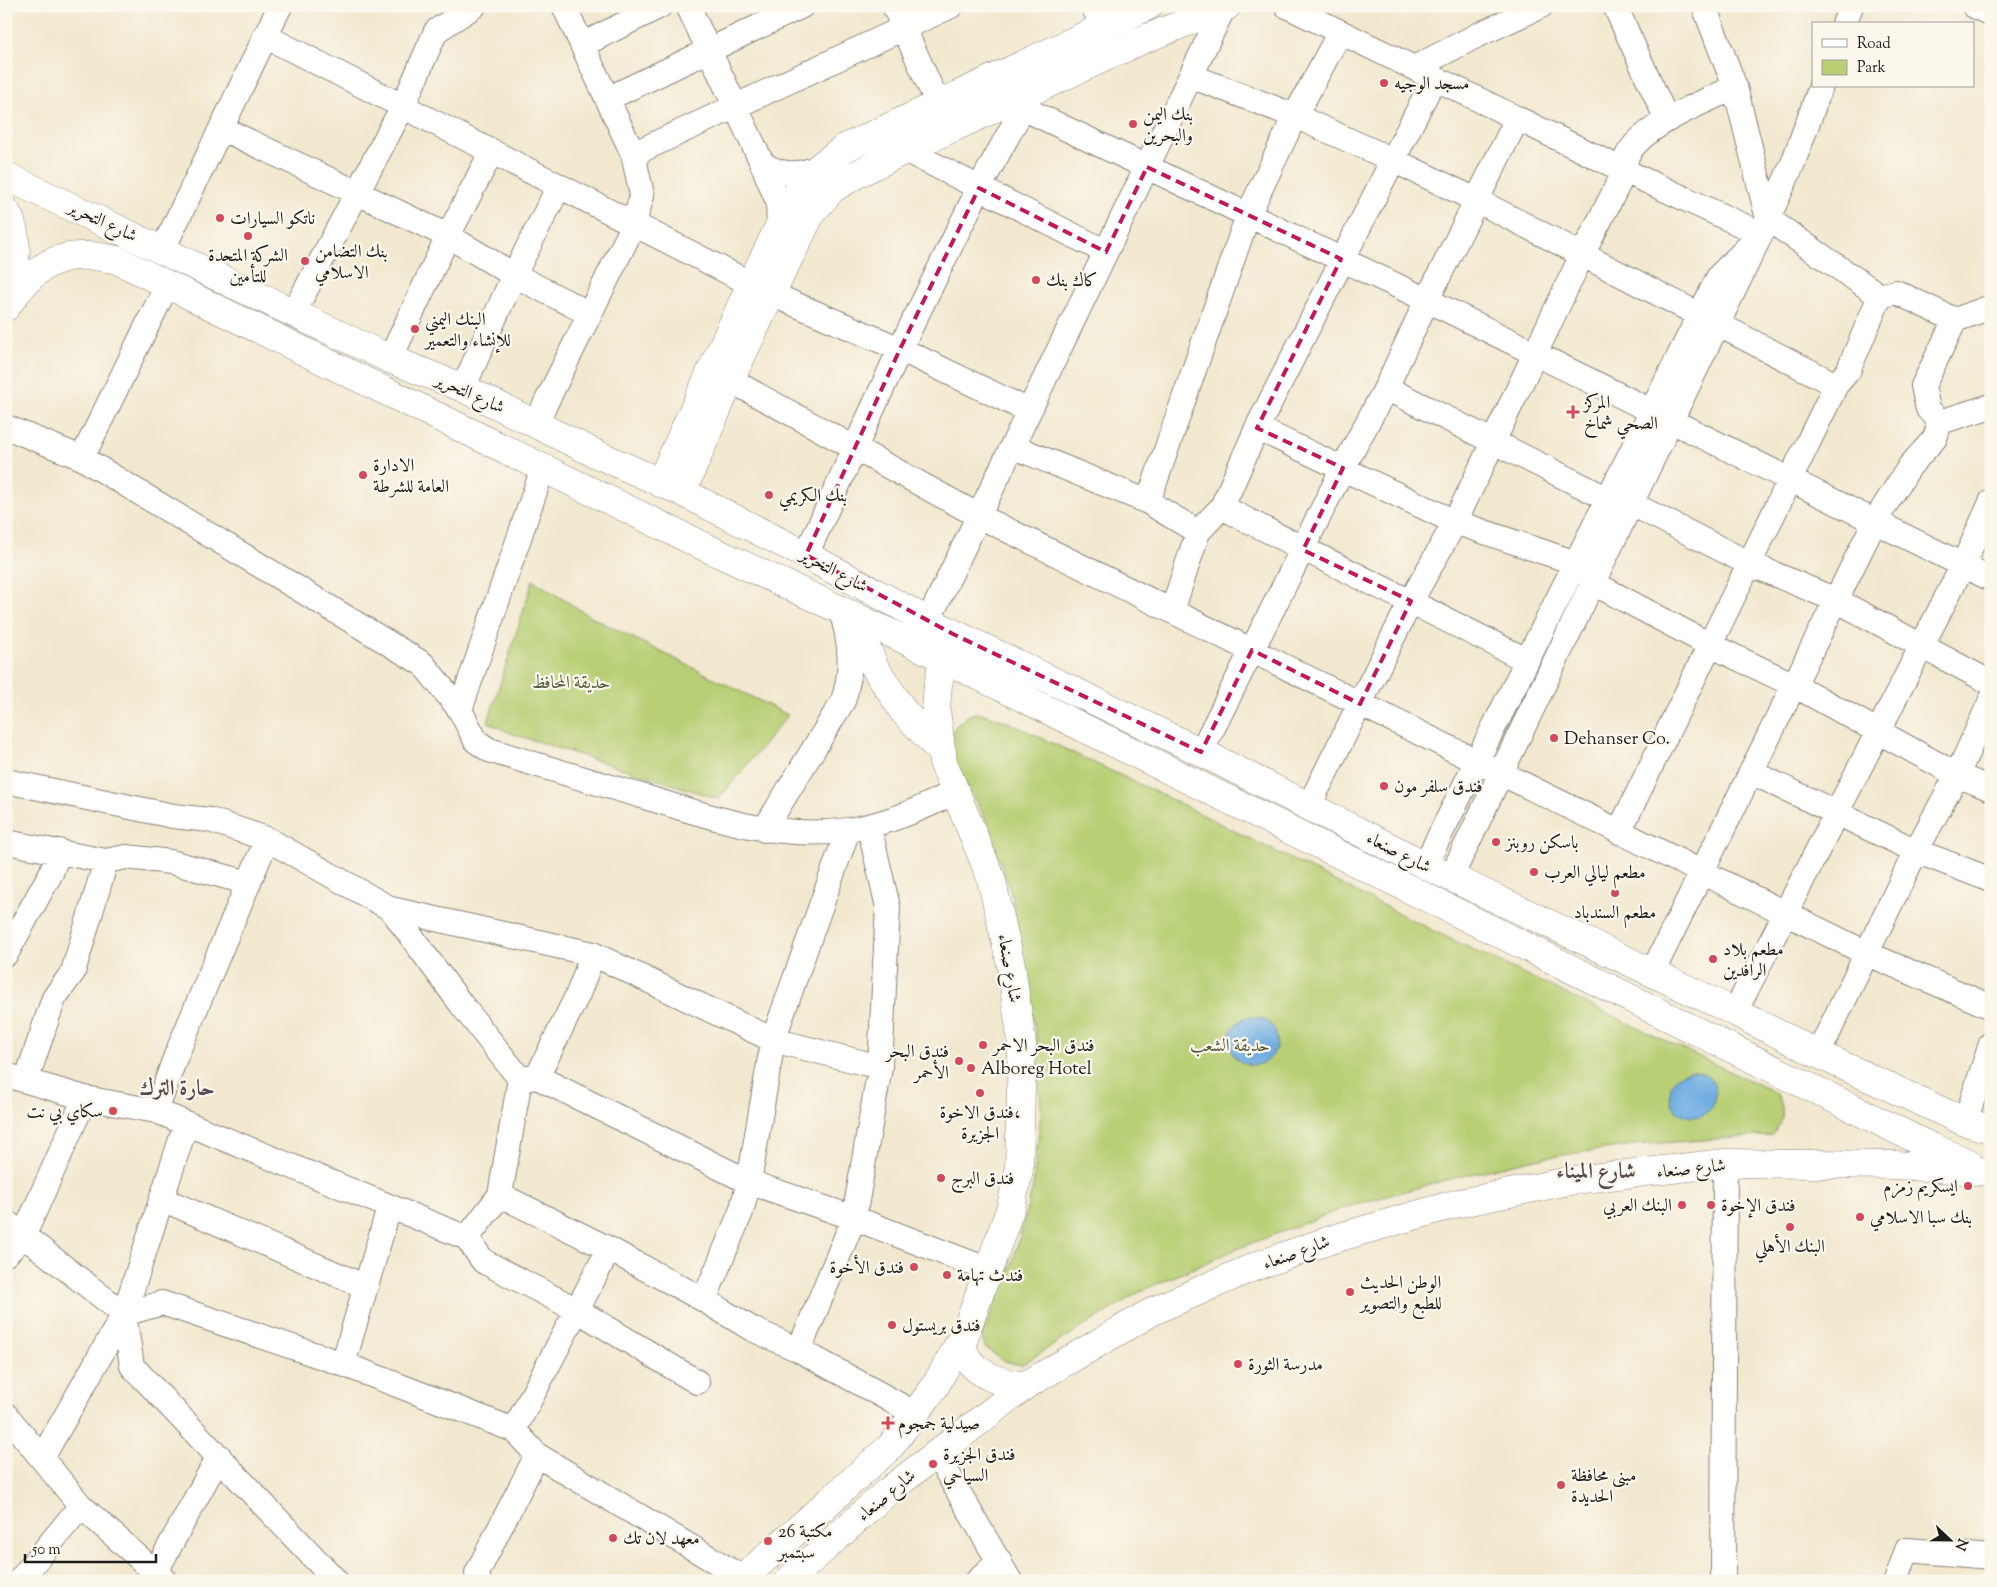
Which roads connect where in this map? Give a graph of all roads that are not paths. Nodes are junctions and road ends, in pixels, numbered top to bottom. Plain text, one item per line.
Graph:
1 (280, 6) edge
2 (474, 6) edge
3 (564, 6) edge
4 (660, 6) edge
5 (688, 6) edge
6 (802, 6) edge
7 (894, 6) edge
8 (951, 6) edge
9 (1148, 6) edge
10 (1287, 6) edge
11 (1541, 6) edge
12 (1615, 6) edge
13 (1704, 6) edge
14 (1850, 6) edge
15 (1974, 6) edge
16 (1225, 7) edge
17 (1196, 13) edge
18 (1991, 14) edge
19 (1098, 17) edge
20 (1845, 22) edge
21 (903, 28) junction
22 (1340, 32) junction
23 (265, 36) junction
24 (582, 45) junction
25 (708, 49) junction
26 (1424, 74) junction
27 (1191, 76) junction
28 (1735, 87) junction
29 (1820, 88) edge
30 (607, 99) junction
31 (1179, 99) junction
32 (938, 104) junction
33 (1017, 105) junction
34 (403, 106) junction
35 (735, 106) junction
36 (1295, 116) junction
37 (1517, 119) junction
38 (1667, 120) junction
39 (221, 128) junction
40 (905, 150) junction
41 (492, 151) junction
42 (633, 154) junction
43 (1393, 160) junction
44 (762, 163) junction
45 (819, 167) junction
46 (1147, 167) junction
47 (1625, 171) junction
48 (6, 176) edge
49 (559, 186) junction
50 (979, 188) junction
51 (357, 193) junction
52 (1476, 200) junction
53 (6, 211) edge
54 (1250, 216) junction
55 (634, 224) junction
56 (1765, 227) junction
57 (779, 228) junction
58 (448, 236) junction
59 (163, 249) junction
60 (1106, 252) junction
61 (1582, 255) junction
62 (1341, 258) junction
63 (514, 275) junction
64 (167, 284) junction
65 (761, 289) junction
66 (6, 295) edge
67 (1880, 296) junction
68 (1426, 300) junction
69 (6, 307) edge
70 (1991, 307) edge
71 (294, 312) junction
72 (590, 314) junction
73 (1709, 319) junction
74 (1955, 320) junction
75 (900, 349) junction
76 (1534, 353) junction
77 (390, 359) junction
78 (730, 380) junction
79 (1836, 385) junction
80 (463, 388) junction
81 (1386, 388) junction
82 (1991, 406) edge
83 (1029, 411) junction
84 (1662, 416) junction
85 (1940, 422) junction
86 (542, 426) junction
87 (6, 427) edge
88 (1257, 428) junction
89 (1493, 443) junction
90 (1012, 446) junction
91 (855, 448) junction
92 (592, 452) junction
93 (82, 458) junction
94 (538, 466) junction
95 (1343, 468) junction
96 (1790, 479) junction
97 (576, 485) junction
98 (671, 488) junction
99 (1608, 499) junction
100 (1148, 502) junction
101 (1991, 502) edge
102 (1632, 504) junction
103 (1222, 507) junction
104 (979, 516) junction
105 (1875, 521) junction
106 (1455, 522) junction
107 (1198, 532) junction
108 (1303, 550) junction
109 (806, 555) junction
110 (1750, 562) junction
111 (1576, 564) junction
112 (1963, 565) junction
113 (1991, 579) edge
114 (1594, 583) junction
115 (1836, 600) junction
116 (1411, 601) junction
117 (1172, 611) junction
118 (847, 612) junction
119 (922, 633) junction
120 (1710, 646) junction
121 (1922, 646) junction
122 (1252, 650) junction
123 (944, 658) junction
124 (1526, 660) junction
125 (1991, 683) edge
126 (1794, 684) junction
127 (1991, 700) edge
128 (1360, 704) junction
129 (460, 710) junction
130 (1879, 730) junction
131 (942, 752) junction
132 (1201, 752) junction
133 (1477, 762) junction
134 (1751, 772) junction
135 (1502, 774) junction
136 (1957, 775) junction
137 (6, 781) edge
138 (1991, 789) edge
139 (955, 792) junction
140 (1309, 806) junction
141 (1837, 813) junction
142 (858, 828) junction
143 (764, 830) junction
144 (1619, 832) junction
145 (267, 839) junction
146 (6, 842) edge
147 (1916, 851) junction
148 (58, 852) junction
149 (106, 861) junction
150 (1425, 865) junction
151 (1702, 872) junction
152 (1451, 877) junction
153 (1991, 880) edge
154 (249, 883) junction
155 (391, 909) junction
156 (1786, 914) junction
157 (1866, 953) junction
158 (6, 954) edge
159 (593, 954) junction
160 (1652, 973) junction
161 (1991, 1007) edge
162 (1736, 1012) junction
163 (772, 1040) junction
164 (1991, 1044) edge
165 (1818, 1054) junction
166 (880, 1067) junction
167 (16, 1078) edge
168 (528, 1078) junction
169 (85, 1098) junction
170 (156, 1111) junction
171 (186, 1124) junction
172 (1978, 1126) edge
173 (1726, 1163) junction
174 (1991, 1168) edge
175 (1991, 1172) edge
176 (749, 1182) junction
177 (500, 1195) junction
178 (162, 1199) junction
179 (389, 1208) junction
180 (854, 1218) junction
181 (15, 1230) edge
182 (467, 1238) junction
183 (609, 1249) junction
184 (6, 1254) edge
185 (989, 1270) junction
186 (366, 1287) junction
187 (704, 1300) junction
188 (577, 1310) junction
189 (124, 1314) junction
190 (966, 1331) junction
191 (799, 1350) junction
192 (344, 1364) junction
193 (697, 1382) dead end
194 (1026, 1385) junction
195 (6, 1414) edge
196 (916, 1414) junction
197 (514, 1430) junction
198 (937, 1455) junction
199 (219, 1456) junction
200 (537, 1456) junction
201 (42, 1458) junction
202 (81, 1506) junction
203 (1989, 1554) edge
204 (1005, 1571) edge
205 (160, 1577) edge
206 (741, 1579) edge
207 (19, 1581) edge
208 (336, 1581) edge
209 (479, 1581) edge
210 (788, 1581) edge
211 (976, 1581) edge
212 (1723, 1581) edge
213 (1896, 1581) edge

1 - 23 street
2 - 34 street
3 - 24 street
4 - 24 street
5 - 25 street
6 - 25 street
7 - 21 street
8 - 21 street
9 - 19 main road
10 - 22 street
11 - 26 street
12 - 38 street
13 - 28 street
14 - 20 street
15 - 18 street
16 - 17 main road
16 - 27 street
17 - 31 street
17 - 33 main road
19 - 32 main road
21 - 32 street
21 - 35 street
22 - 26 street
22 - 36 street
23 - 34 street
23 - 39 street
24 - 30 street
25 - 30 street
25 - 35 street
26 - 37 street
26 - 43 street
27 - 31 street
27 - 36 street
28 - 38 street
28 - 56 street
29 - 56 street
30 - 42 street
31 - 46 street
32 - 45 main road
33 - 40 main road
33 - 46 street
33 - 50 street
34 - 41 street
34 - 51 street
35 - 42 street
35 - 44 street
36 - 43 street
36 - 54 street
37 - 47 street
37 - 52 street
38 - 47 street
39 - 51 street
39 - 59 street
40 - 50 street
40 - 65 main road
41 - 49 street
41 - 58 street
42 - 55 street
43 - 52 street
43 - 62 street
44 - 45 street
44 - 57 street
45 - 57 main road
46 - 54 street
46 - 60 street
47 - 56 street
47 - 61 street
48 - 59 main road, شارع التحرير
49 - 55 street
49 - 63 street
50 - 60 street
50 - 75 street
51 - 58 street
51 - 71 street
52 - 61 street
52 - 68 street
53 - 66 main road
54 - 62 street
54 - 100 street
55 - 65 street
55 - 72 street
56 - 67 street
56 - 73 street
57 - 65 main road
58 - 63 street
58 - 77 street
59 - 71 main road, شارع التحرير
60 - 83 street
61 - 73 street
61 - 76 street
62 - 68 street
62 - 88 street
63 - 72 street
63 - 80 street
64 - 69 main road, شارع التحرير
64 - 93 street
64 - 94 main road, شارع التحرير
65 - 75 street
65 - 78 main road
65 - 98 main road
67 - 74 street
67 - 79 street
68 - 76 street
68 - 81 street
70 - 74 street
71 - 77 main road, شارع التحرير
72 - 86 street
73 - 79 street
73 - 84 street
74 - 85 street
75 - 83 street
75 - 91 street
76 - 84 street
76 - 89 street
77 - 80 main road, شارع التحرير
78 - 91 street
78 - 98 main road
79 - 96 street
80 - 86 main road, شارع التحرير
81 - 89 street
81 - 95 street
82 - 85 street
83 - 90 street
84 - 96 street
84 - 99 street
84 - 102 street
85 - 105 street
86 - 92 main road, شارع التحرير
86 - 94 main road
87 - 93 street
88 - 95 street
88 - 103 street
89 - 99 street
89 - 106 street
90 - 100 street
90 - 104 street
91 - 104 street
91 - 109 street
92 - 97 main road
92 - 98 main road, شارع التحرير
93 - 129 street
94 - 97 main road, شارع التحرير
94 - 129 street
95 - 106 street
95 - 108 street
96 - 105 street
96 - 110 street
97 - 118 main road, شارع التحرير
98 - 109 main road, شارع التحرير
99 - 111 street
100 - 107 street
101 - 112 street
102 - 110 street
102 - 114 street
103 - 107 street
103 - 108 street
104 - 117 street
104 - 119 street
105 - 112 street
105 - 115 street
106 - 111 street
106 - 116 street
107 - 117 street
108 - 116 street
108 - 122 street
109 - 119 main road, شارع التحرير
110 - 115 street
110 - 120 street
111 - 114 street
111 - 124 street
112 - 113 street
112 - 121 street
114 - 120 street
114 - 135 street
115 - 121 street
115 - 126 street
116 - 124 street
116 - 128 street
117 - 122 street
118 - 119 main road, شارع التحرير
118 - 131 main road
118 - 143 street
119 - 123 main road, شارع صنعاء
119 - 132 main road, شارع صنعاء
120 - 126 street
120 - 144 street
121 - 125 street
121 - 130 street
122 - 128 street
122 - 132 street
123 - 131 main road, شارع صنعاء
123 - 174 main road, شارع صنعاء
124 - 133 street
126 - 130 street
126 - 134 street
127 - 136 street
128 - 133 street
128 - 140 street
129 - 143 street
130 - 136 street
130 - 141 street
131 - 139 main road, شارع صنعاء
132 - 140 main road, شارع صنعاء
133 - 135 street
133 - 150 street
134 - 141 street
134 - 151 street
135 - 144 street
135 - 152 street
136 - 138 street
136 - 147 street
137 - 145 street
139 - 142 street
139 - 185 main road, شارع صنعاء
140 - 150 main road, شارع صنعاء
141 - 147 street
141 - 156 street
142 - 143 street
142 - 163 street
142 - 166 street
144 - 151 street
145 - 154 street
145 - 155 street
146 - 148 street
147 - 153 street
147 - 157 street
148 - 149 street
148 - 158 street
149 - 154 street
149 - 167 street
150 - 152 main road, شارع صنعاء
151 - 156 street
151 - 160 street
152 - 160 main road, شارع صنعاء
154 - 170 street
155 - 159 street
155 - 168 street
156 - 157 street
156 - 162 street
157 - 161 street
157 - 165 street
159 - 163 street
159 - 168 street
160 - 162 main road, شارع صنعاء
162 - 165 main road, شارع صنعاء
163 - 166 street
163 - 176 street
164 - 172 street
165 - 172 main road, شارع صنعاء
166 - 180 street
167 - 169 street
168 - 176 street
168 - 177 street
169 - 170 street
169 - 181 street
170 - 171 street
171 - 178 street
171 - 179 street
173 - 175 main road, شارع صنعاء
173 - 194 main road, شارع صنعاء
173 - 212 street
176 - 180 street
176 - 187 street
177 - 182 street
177 - 183 street
178 - 186 street
178 - 189 street
179 - 182 street
179 - 186 street
180 - 185 street
180 - 191 street
181 - 184 street
181 - 189 street
182 - 188 street
183 - 187 street
183 - 188 street
185 - 190 main road, شارع صنعاء
186 - 192 street
187 - 191 street
188 - 193 street
188 - 197 street
189 - 192 street
189 - 199 street
189 - 201 street
190 - 194 main road
190 - 196 main road, شارع صنعاء
191 - 196 street
192 - 197 street
194 - 198 main road, شارع صنعاء
195 - 201 street
196 - 206 main road, شارع صنعاء
197 - 200 street
198 - 204 street
198 - 210 main road, شارع صنعاء
199 - 205 street
199 - 208 street
200 - 206 street
200 - 209 street
201 - 202 street
202 - 205 street
202 - 207 street
203 - 213 street
204 - 211 street

